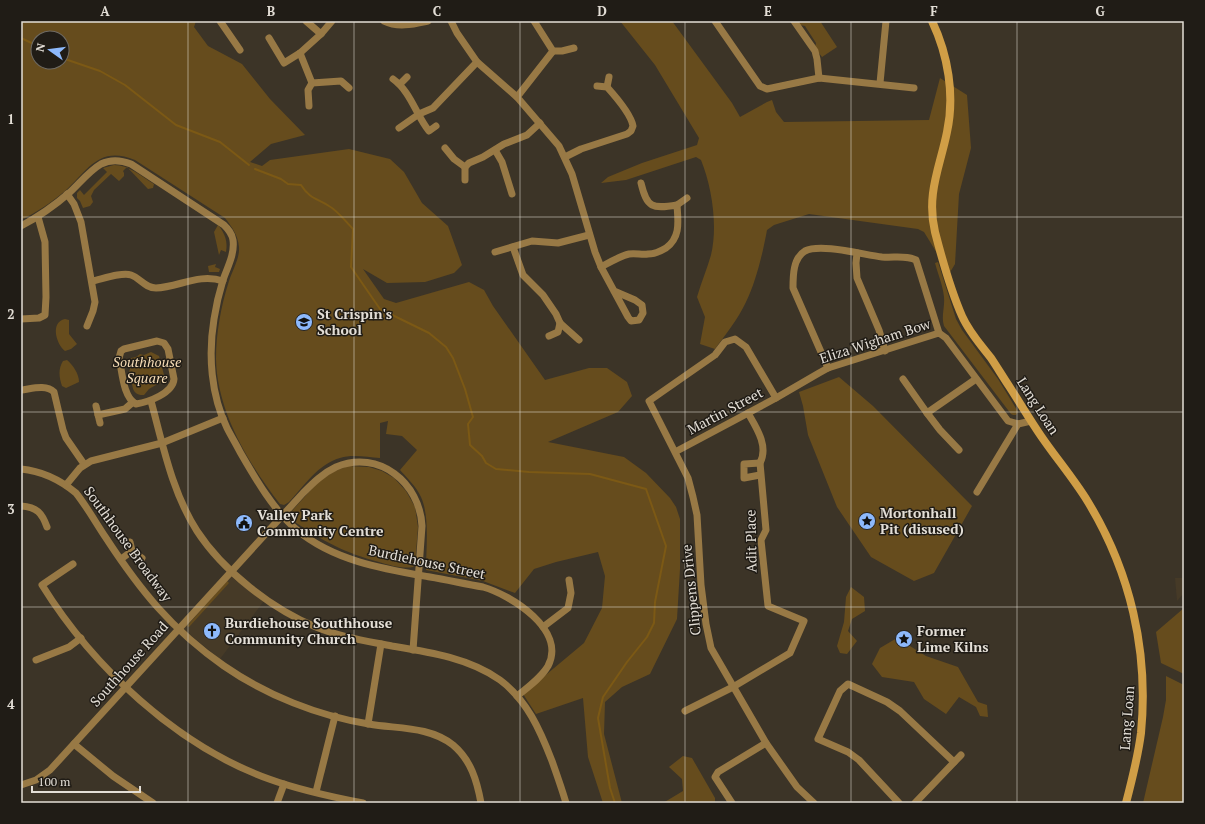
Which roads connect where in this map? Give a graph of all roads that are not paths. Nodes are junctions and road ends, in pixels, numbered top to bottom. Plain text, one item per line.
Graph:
1 (220, 21) edge
2 (306, 21) edge
3 (332, 21) edge
4 (384, 21) edge
5 (428, 21) edge
6 (451, 21) edge
7 (534, 21) edge
8 (715, 21) edge
9 (794, 21) edge
10 (886, 21) edge
11 (932, 21) edge
12 (321, 34) junction
13 (269, 38) dead end
14 (574, 48) dead end
15 (240, 50) dead end
16 (553, 51) junction
17 (300, 53) junction
18 (477, 62) junction
19 (407, 77) dead end
20 (609, 77) dead end
21 (818, 78) junction
22 (393, 79) dead end
23 (312, 83) junction
24 (880, 83) junction
25 (400, 84) junction
26 (598, 86) dead end
27 (607, 87) junction
28 (350, 88) dead end
29 (914, 88) dead end
30 (517, 97) junction
31 (309, 106) dead end
32 (419, 114) junction
33 (540, 123) junction
34 (436, 126) dead end
35 (399, 128) dead end
36 (445, 148) dead end
37 (495, 150) junction
38 (565, 157) junction
39 (465, 167) junction
40 (465, 180) dead end
41 (641, 183) dead end
42 (67, 194) junction
43 (512, 194) dead end
44 (687, 198) dead end
45 (676, 205) junction
46 (38, 217) junction
47 (21, 226) edge
48 (589, 235) junction
49 (514, 247) junction
50 (495, 252) dead end
51 (857, 253) junction
52 (601, 267) junction
53 (92, 281) junction
54 (223, 281) junction
55 (614, 291) junction
56 (628, 317) junction
57 (21, 318) edge
58 (560, 323) junction
59 (87, 326) dead end
60 (633, 327) dead end
61 (939, 333) junction
62 (549, 336) dead end
63 (578, 340) dead end
64 (884, 351) junction
65 (828, 368) junction
66 (976, 378) junction
67 (903, 380) dead end
68 (21, 387) edge
69 (21, 390) edge
70 (776, 398) junction
71 (151, 401) junction
72 (649, 401) joint
73 (133, 402) junction
74 (96, 406) dead end
75 (748, 413) junction
76 (927, 414) junction
77 (223, 418) junction
78 (1031, 421) junction
79 (1018, 424) junction
80 (162, 443) junction
81 (959, 450) dead end
82 (675, 452) junction
83 (760, 463) junction
84 (84, 464) junction
85 (21, 469) edge
86 (760, 475) junction
87 (66, 485) junction
88 (977, 492) dead end
89 (21, 506) edge
90 (282, 516) junction
91 (47, 528) dead end
92 (130, 542) dead end
93 (132, 551) junction
94 (142, 558) dead end
95 (120, 559) junction
96 (72, 564) dead end
97 (231, 572) junction
98 (418, 575) junction
99 (569, 580) dead end
100 (543, 627) junction
101 (178, 630) junction
102 (81, 638) junction
103 (381, 644) junction
104 (413, 650) junction
105 (36, 660) dead end
106 (733, 687) junction
107 (126, 688) junction
108 (517, 696) junction
109 (685, 711) dead end
110 (335, 716) junction
111 (368, 724) junction
112 (766, 743) junction
113 (74, 744) junction
114 (961, 755) dead end
115 (954, 762) junction
116 (284, 784) junction
117 (21, 785) edge
118 (316, 792) junction
119 (153, 803) edge
120 (277, 803) edge
121 (363, 803) edge
122 (481, 803) edge
123 (566, 803) edge
124 (732, 803) edge
125 (814, 803) edge
126 (899, 803) edge
127 (916, 803) edge
128 (1126, 803) edge

1 - 15 street
2 - 12 street
3 - 12 street
4 - 5 street
6 - 18 street
7 - 16 street
8 - 21 street
9 - 21 street
10 - 24 street
11 - 78 street, Lang Loan
12 - 17 street
13 - 17 street
14 - 16 street
16 - 30 street
17 - 23 street
18 - 30 street
18 - 32 street
19 - 25 street
20 - 27 street
21 - 24 street
22 - 25 street
23 - 28 street
23 - 31 street
24 - 29 street
25 - 32 street
26 - 27 street
27 - 38 street
30 - 33 street
32 - 34 street
32 - 35 street
33 - 37 street
33 - 38 street
36 - 39 street
37 - 39 street
37 - 43 street
38 - 48 street
39 - 40 street
41 - 45 street
42 - 46 street, Burdiehouse Street
42 - 53 street
42 - 54 street, Burdiehouse Street
44 - 45 street
45 - 52 street
46 - 47 street, Burdiehouse Street
46 - 57 street
48 - 49 street
48 - 52 street
49 - 50 street
49 - 58 street
51 - 61 street
51 - 64 street
51 - 65 street
52 - 55 street
53 - 54 street
53 - 59 street
54 - 77 street, Burdiehouse Street
55 - 56 street
55 - 56 street
56 - 60 street
58 - 62 street
58 - 63 street
61 - 64 street, Eliza Wigham Bow
61 - 66 street, Eliza Wigham Bow
64 - 65 street, Eliza Wigham Bow
65 - 70 street, Eliza Wigham Bow
66 - 76 street
66 - 79 street, Eliza Wigham Bow
67 - 76 street
68 - 69 street
69 - 84 street
70 - 72 street, Martin Street
70 - 75 street, Martin Street
71 - 73 street
71 - 73 street
71 - 80 street
72 - 82 street, Clippens Drive
73 - 74 street
75 - 82 street, Martin Street
75 - 83 street, Adit Place
76 - 81 street
77 - 80 street
77 - 90 street, Burdiehouse Street
78 - 79 street
78 - 128 street, Lang Loan
79 - 88 street
80 - 84 street
80 - 97 street
82 - 106 street, Clippens Drive
83 - 86 street, Adit Place
83 - 86 street
84 - 87 street
85 - 87 street, Southhouse Broadway
86 - 106 street, Adit Place
87 - 95 street, Southhouse Broadway
89 - 91 street
90 - 97 street, Southhouse Road
90 - 98 street, Burdiehouse Street
90 - 98 street, Southhouse Road
92 - 93 street
93 - 94 street
93 - 95 street
95 - 101 street, Southhouse Broadway
96 - 102 street
97 - 101 street, Southhouse Road
97 - 103 street
98 - 100 street, Burdiehouse Street
98 - 104 street, Southhouse Road
99 - 100 street
100 - 108 street, Burdiehouse Street
101 - 107 street, Southhouse Road
101 - 110 street, Southhouse Broadway
102 - 105 street
102 - 107 street
103 - 104 street
103 - 111 street
104 - 108 street
106 - 109 street
106 - 112 street, Clippens Drive
107 - 113 street, Southhouse Road
107 - 116 street
108 - 123 street
110 - 111 street, Southhouse Broadway
110 - 118 street
111 - 122 street, Southhouse Broadway
112 - 124 street
112 - 125 street, Clippens Drive
113 - 117 street, Southhouse Road
113 - 119 street
114 - 115 street
115 - 126 street
115 - 127 street
116 - 118 street
116 - 120 street
118 - 121 street

